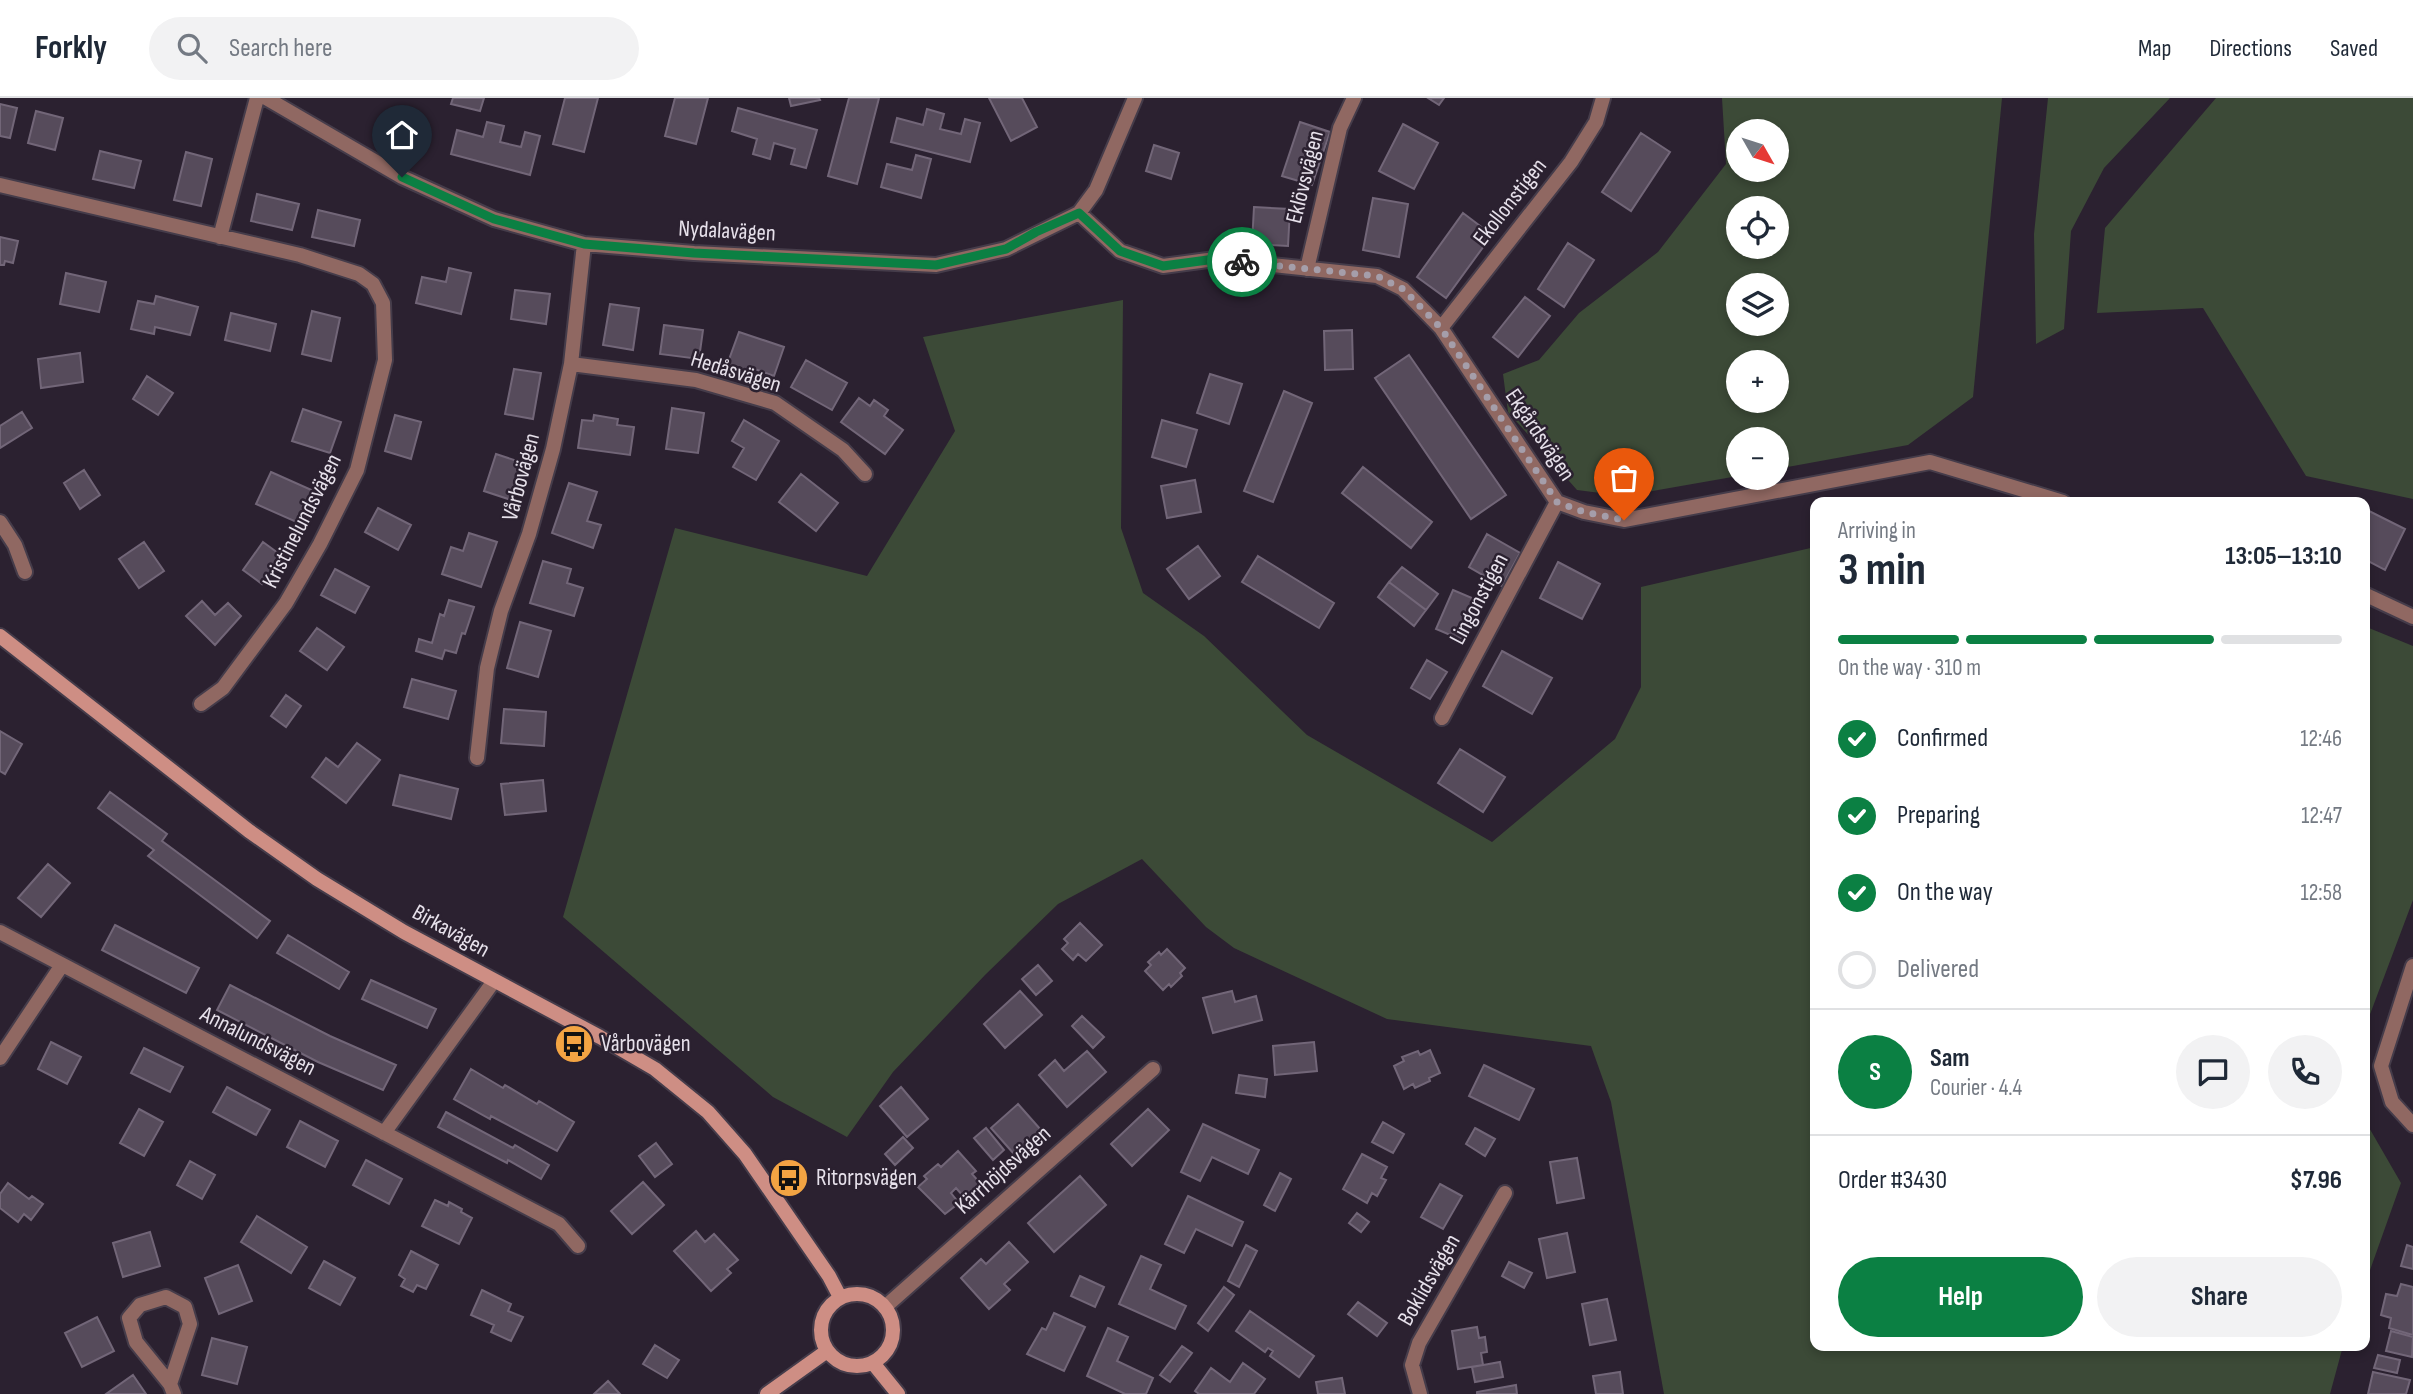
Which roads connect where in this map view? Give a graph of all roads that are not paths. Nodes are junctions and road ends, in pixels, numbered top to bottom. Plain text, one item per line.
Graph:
1 (257, 98) edge
2 (266, 98) edge
3 (1135, 98) edge
4 (1354, 98) edge
5 (1603, 98) edge
6 (0, 185) edge
7 (1079, 213) junction
8 (220, 237) junction
9 (584, 244) junction
10 (1307, 269) junction
11 (1441, 328) junction
12 (571, 364) junction
13 (865, 474) dead end
14 (2046, 497) edge
15 (1557, 502) junction
16 (0, 522) edge
17 (25, 572) dead end
18 (2370, 597) edge
19 (2413, 617) edge
20 (0, 636) edge
21 (201, 704) dead end
22 (1442, 718) dead end
23 (477, 758) dead end
24 (0, 932) edge
25 (62, 965) junction
26 (2413, 966) edge
27 (494, 981) junction
28 (0, 1058) edge
29 (1153, 1069) dead end
30 (2413, 1125) edge
31 (384, 1133) junction
32 (1505, 1193) dead end
33 (578, 1246) dead end
34 (840, 1297) junction
35 (885, 1307) junction
36 (827, 1351) junction
37 (873, 1363) junction
38 (172, 1389) edge
39 (767, 1394) edge
40 (898, 1394) edge
41 (1420, 1394) edge

1 - 8 street
2 - 9 street, Nydalavägen
3 - 7 street
4 - 10 street, Eklövsvägen
5 - 11 street, Ekollonstigen
6 - 8 street, Kristinelundsvägen
7 - 9 street, Nydalavägen
7 - 10 street, Ekgårdsvägen
8 - 21 street, Kristinelundsvägen
9 - 12 street, Vårbovägen
10 - 11 street, Ekgårdsvägen
11 - 15 street, Ekgårdsvägen
12 - 13 street, Hedåsvägen
12 - 23 street, Vårbovägen
14 - 15 street, Ekgårdsvägen
15 - 22 street, Lingonstigen
16 - 17 street
18 - 19 street
20 - 27 street, Birkavägen
24 - 25 street
25 - 28 street
25 - 31 street, Annalundsvägen
26 - 30 street
27 - 31 street
27 - 34 street, Birkavägen
29 - 35 street, Kärrhöjdsvägen
31 - 33 street, Annalundsvägen
32 - 41 street, Boklidsvägen
34 - 35 street
34 - 36 street
35 - 37 street
36 - 37 street
36 - 39 street
37 - 40 street
38 - 38 street

